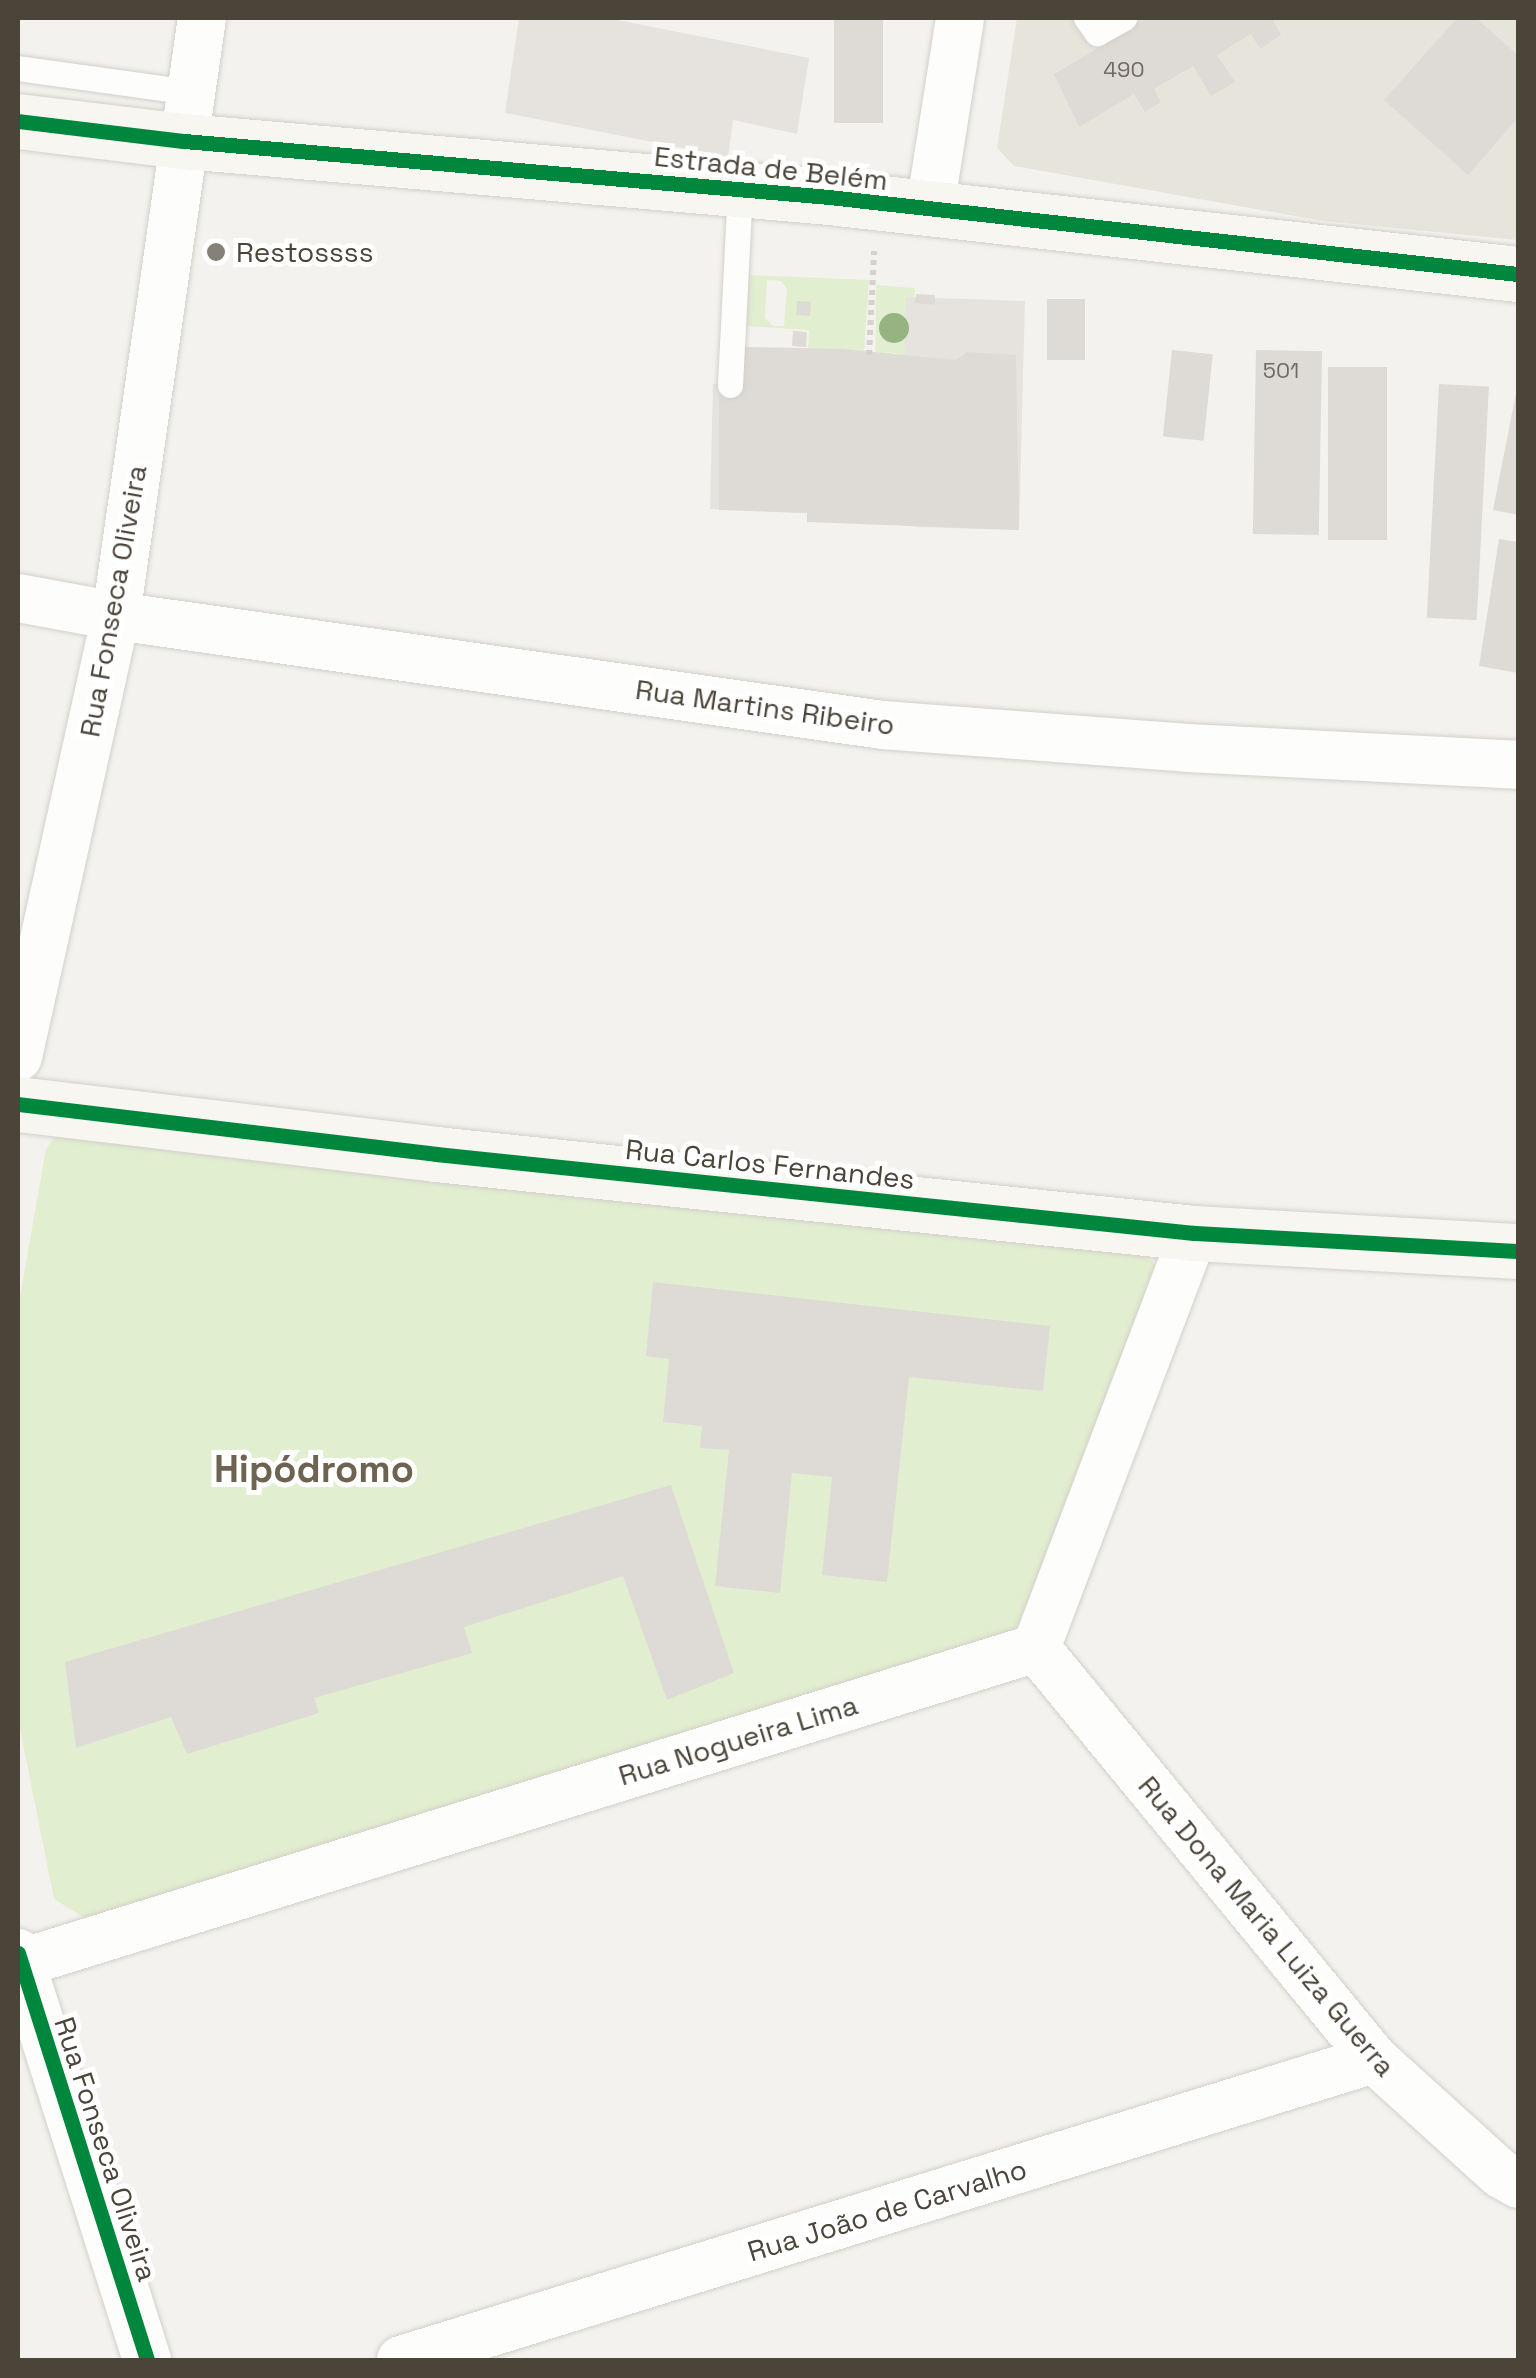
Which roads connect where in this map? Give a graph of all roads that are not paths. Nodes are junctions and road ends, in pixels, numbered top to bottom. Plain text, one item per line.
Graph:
1 (202, 18) edge
2 (960, 18) edge
3 (1086, 18) edge
4 (1124, 18) edge
5 (18, 68) edge
6 (188, 117) junction
7 (18, 121) edge
8 (740, 189) junction
9 (903, 206) junction
10 (1518, 274) edge
11 (730, 385) dead end
12 (18, 598) edge
13 (116, 616) junction
14 (1518, 765) edge
15 (18, 1058) edge
16 (18, 1104) edge
17 (1194, 1233) junction
18 (1518, 1251) edge
19 (1036, 1648) junction
20 (18, 1960) edge
21 (1374, 2059) junction
22 (1518, 2184) edge
23 (148, 2360) edge
24 (400, 2360) edge

1 - 6 street, Rua Fonseca Oliveira
2 - 9 street
3 - 4 lane
5 - 6 lane
6 - 7 street, Estrada de Belém
6 - 8 street, Estrada de Belém
6 - 13 street, Rua Fonseca Oliveira
8 - 9 street, Estrada de Belém
8 - 11 lane
9 - 10 street, Estrada de Belém
12 - 13 street, Rua Martins Ribeiro
13 - 14 street, Rua Martins Ribeiro
13 - 15 street, Rua Fonseca Oliveira
16 - 17 street, Rua Carlos Fernandes
17 - 18 street, Rua Carlos Fernandes
17 - 19 street
19 - 20 street, Rua Nogueira Lima
19 - 21 street, Rua Dona Maria Luiza Guerra
20 - 23 street, Rua Fonseca Oliveira
21 - 22 street, Rua Dona Maria Luiza Guerra
21 - 24 street, Rua João de Carvalho

